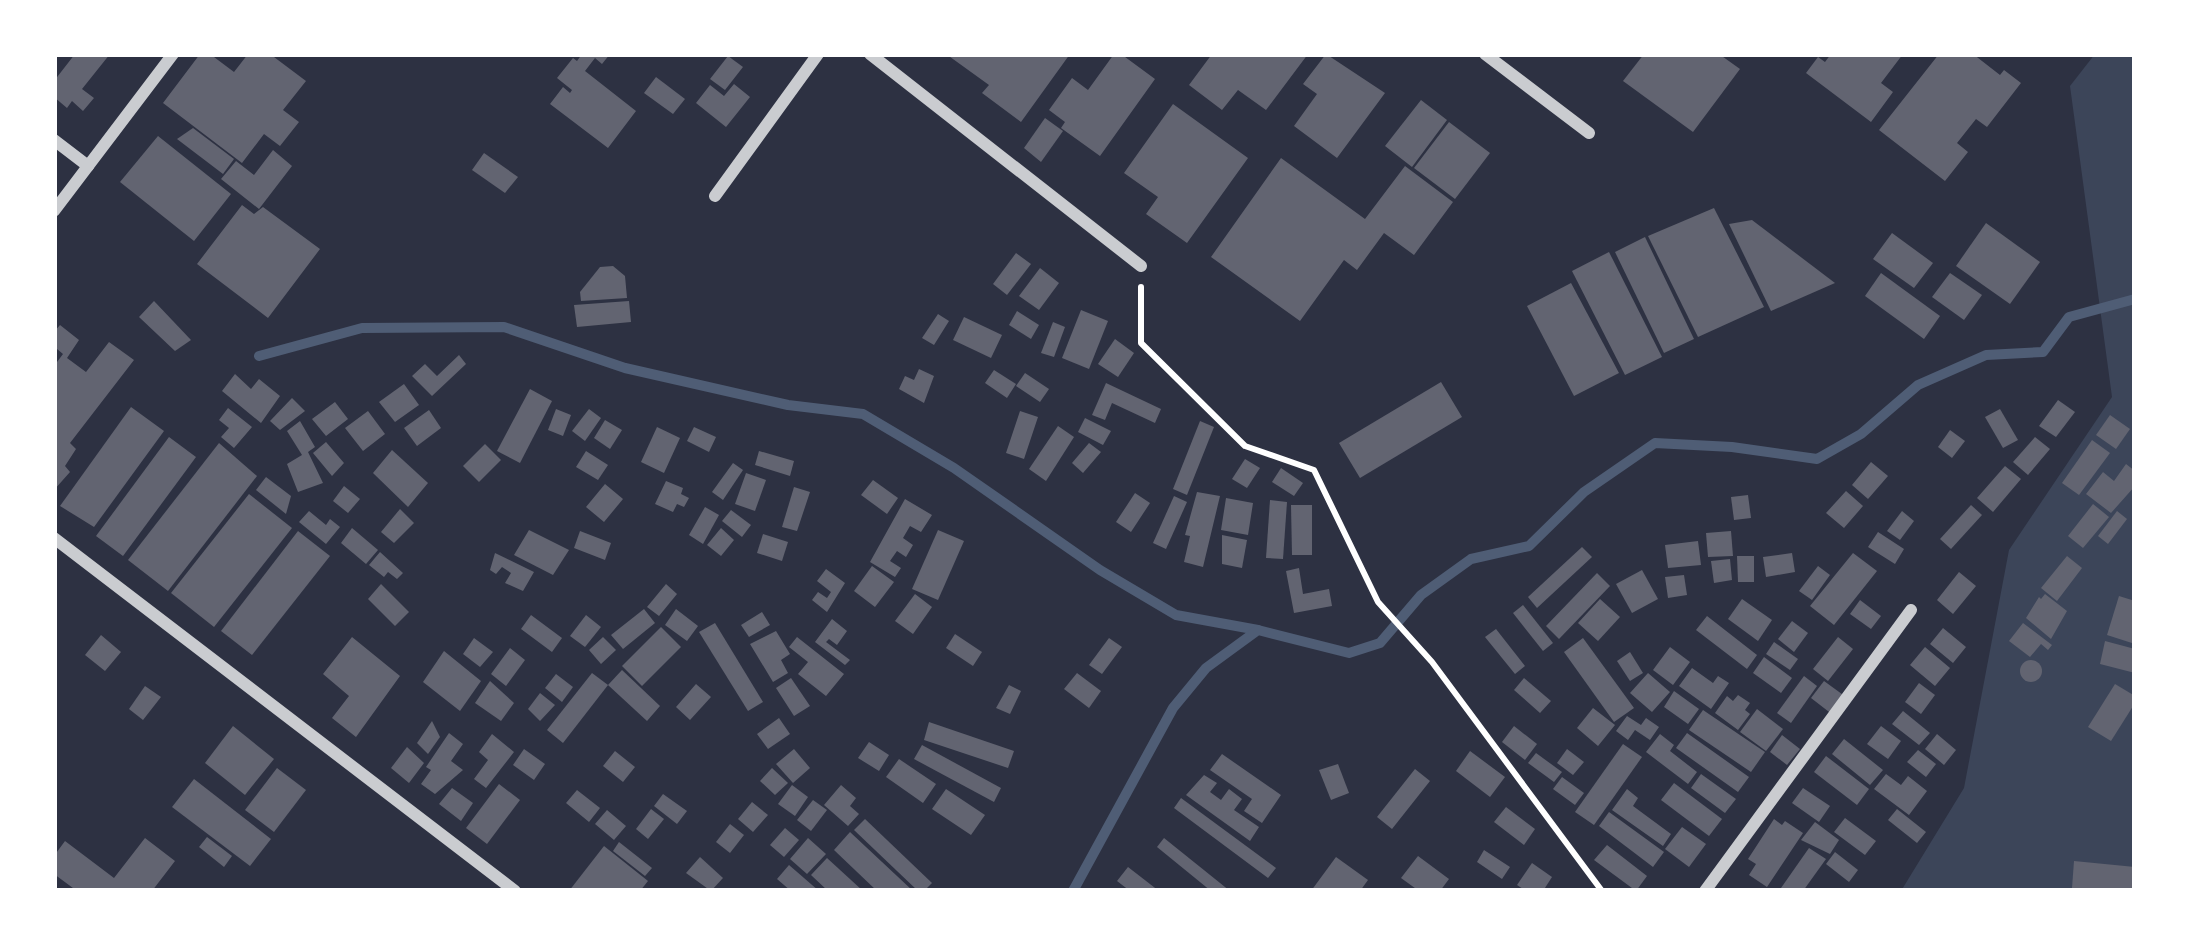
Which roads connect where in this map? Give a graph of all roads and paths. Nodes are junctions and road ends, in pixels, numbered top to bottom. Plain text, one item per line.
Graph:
1 (173, 54) edge
2 (818, 54) edge
3 (870, 54) edge
4 (1485, 54) edge
5 (1589, 133) dead end
6 (54, 140) edge
7 (88, 166) junction
8 (715, 196) dead end
9 (54, 211) edge
10 (1141, 266) joint
11 (54, 538) edge
12 (1911, 610) dead end
13 (515, 891) edge
14 (1602, 891) edge
15 (1705, 891) edge

1 - 7 street
2 - 8 street
3 - 10 street
4 - 5 street
6 - 7 street
7 - 9 street
10 - 14 path
11 - 13 street
12 - 15 street

